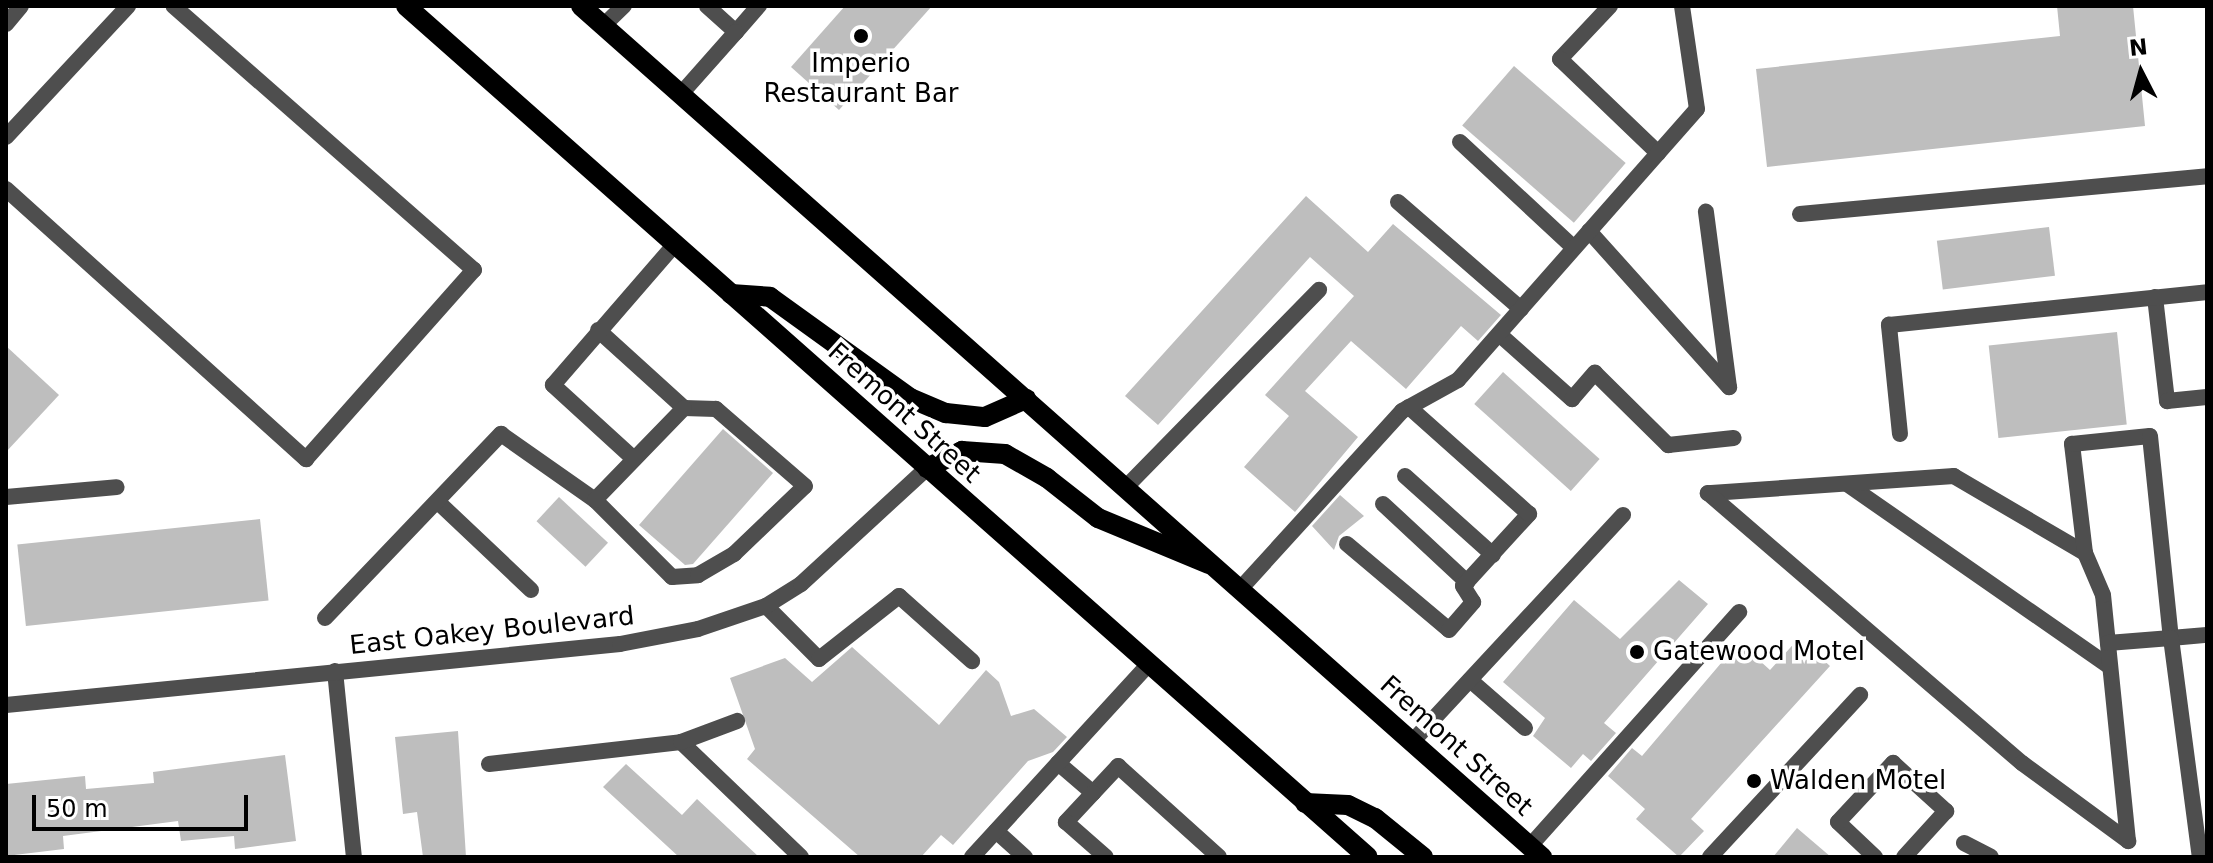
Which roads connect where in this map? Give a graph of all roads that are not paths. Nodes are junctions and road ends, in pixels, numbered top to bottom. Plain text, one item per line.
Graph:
1 (21, 6) edge
2 (128, 6) edge
3 (174, 6) edge
4 (406, 6) edge
5 (581, 6) edge
6 (624, 6) edge
7 (707, 6) edge
8 (759, 6) edge
9 (1610, 6) edge
10 (1682, 6) edge
11 (6, 24) edge
12 (603, 26) junction
13 (736, 32) junction
14 (680, 95) junction
15 (6, 137) edge
16 (1460, 142) dead end
17 (1658, 153) junction
18 (2207, 176) edge
19 (6, 189) edge
20 (1398, 202) dead end
21 (1706, 212) dead end
22 (1800, 214) dead end
23 (1589, 231) junction
24 (675, 244) junction
25 (1573, 247) junction
26 (1319, 290) dead end
27 (2207, 292) edge
28 (731, 294) junction
29 (2155, 297) junction
30 (1521, 309) junction
31 (598, 330) junction
32 (1499, 334) junction
33 (2207, 397) edge
34 (1026, 399) junction
35 (1409, 407) junction
36 (684, 408) junction
37 (1900, 434) dead end
38 (1734, 438) dead end
39 (634, 459) junction
40 (927, 468) junction
41 (1405, 476) dead end
42 (1847, 484) junction
43 (117, 487) dead end
44 (1126, 487) junction
45 (6, 497) edge
46 (595, 500) junction
47 (438, 502) junction
48 (1383, 504) dead end
49 (1623, 515) dead end
50 (1347, 544) dead end
51 (2085, 553) junction
52 (1493, 555) junction
53 (1220, 568) junction
54 (1467, 582) junction
55 (1242, 587) junction
56 (531, 590) dead end
57 (766, 606) junction
58 (1739, 612) dead end
59 (325, 618) dead end
60 (2207, 635) edge
61 (2171, 638) junction
62 (2108, 643) junction
63 (972, 661) dead end
64 (1149, 664) junction
65 (2110, 667) junction
66 (335, 671) junction
67 (1470, 680) junction
68 (1860, 695) dead end
69 (6, 705) edge
70 (737, 721) dead end
71 (1525, 728) dead end
72 (681, 742) junction
73 (1412, 742) junction
74 (1058, 763) junction
75 (489, 764) dead end
76 (1093, 793) junction
77 (1305, 803) junction
78 (996, 831) junction
79 (1964, 843) dead end
80 (1530, 853) edge
81 (354, 857) edge
82 (801, 857) edge
83 (972, 857) edge
84 (1025, 857) edge
85 (1106, 857) edge
86 (1219, 857) edge
87 (1368, 857) edge
88 (1423, 857) edge
89 (1710, 857) edge
90 (1875, 857) edge
91 (1904, 857) edge
92 (1991, 857) edge
93 (2200, 857) edge

1 - 11 street
2 - 15 street
3 - 19 street
4 - 24 main road, Fremont Street
5 - 12 main road, Fremont Street
6 - 12 street
7 - 13 street
8 - 13 street
9 - 17 street
10 - 17 street
12 - 14 main road, Fremont Street
13 - 14 street
14 - 34 main road, Fremont Street
16 - 25 street
17 - 23 street
18 - 22 street
20 - 30 street
21 - 23 street
23 - 25 street
24 - 28 main road, Fremont Street
24 - 31 street
25 - 30 street
26 - 44 street
27 - 29 street
28 - 34 main road
28 - 40 main road, Fremont Street
29 - 33 street
29 - 37 street
30 - 32 street
31 - 36 street
31 - 39 street
32 - 35 street
32 - 38 street
34 - 44 main road, Fremont Street
35 - 52 street
35 - 55 street
36 - 39 street
36 - 46 street
39 - 46 street
40 - 53 main road
40 - 57 street, East Oakey Boulevard
40 - 64 main road, Fremont Street
41 - 52 street
42 - 51 street
42 - 65 street
42 - 65 street
43 - 45 street
44 - 53 main road, Fremont Street
46 - 47 street
47 - 56 street
47 - 59 street
48 - 54 street
49 - 67 street
50 - 54 street
51 - 61 street
51 - 62 street
52 - 54 street
53 - 55 main road, Fremont Street
55 - 73 main road, Fremont Street
57 - 63 street
57 - 66 street, East Oakey Boulevard
58 - 80 street
60 - 61 street
61 - 62 street
61 - 93 street
62 - 65 street
64 - 74 street
64 - 77 main road, Fremont Street
66 - 69 street, East Oakey Boulevard
66 - 81 street
67 - 71 street
67 - 73 street
68 - 89 street
70 - 72 street
72 - 75 street
72 - 82 street
73 - 80 main road, Fremont Street
74 - 76 street
74 - 78 street
76 - 85 street
76 - 86 street
77 - 87 main road, Fremont Street
77 - 88 main road
78 - 83 street
78 - 84 street
79 - 92 street
90 - 91 street

